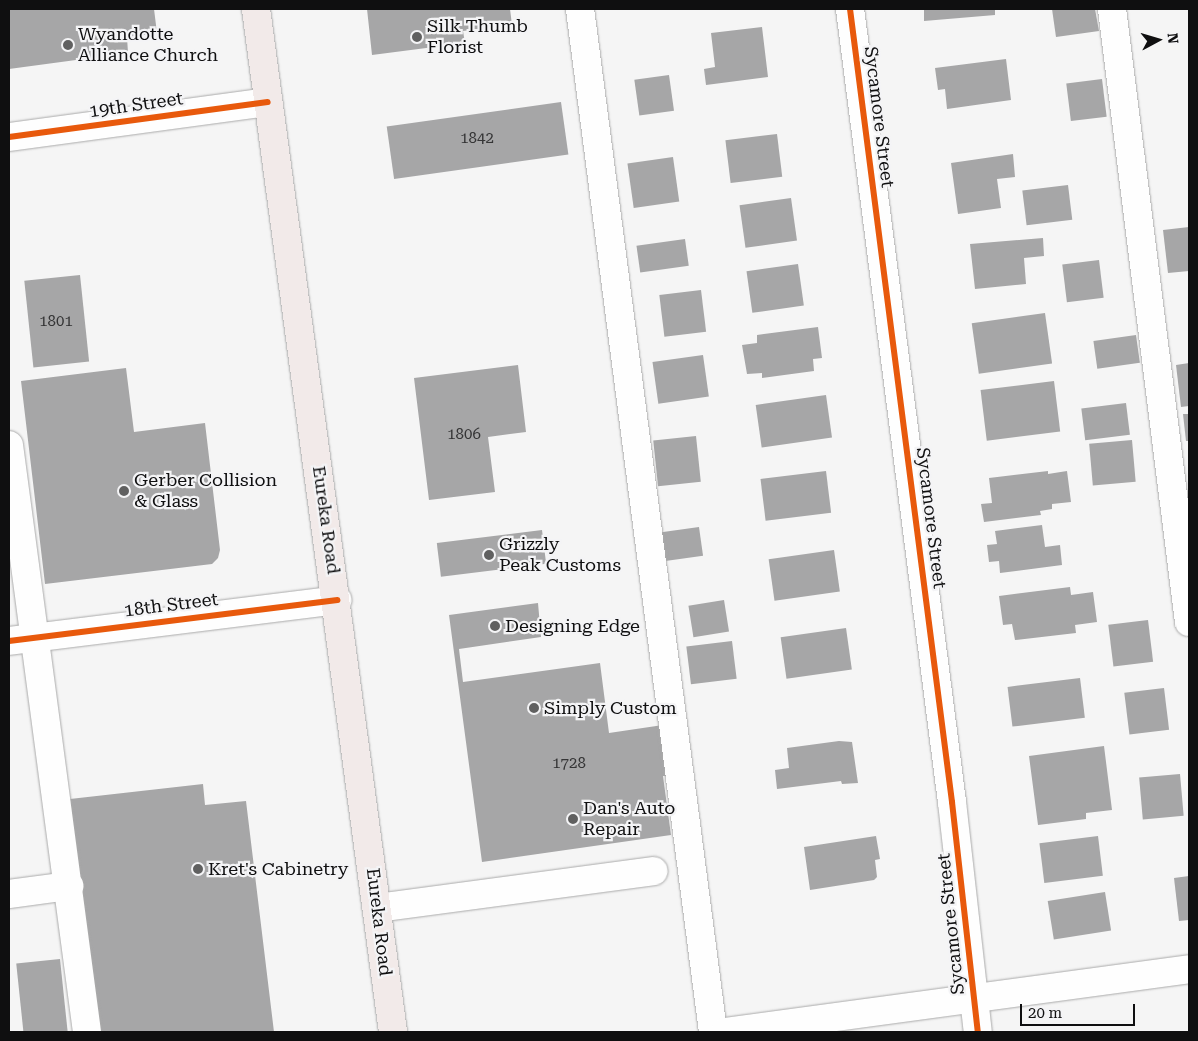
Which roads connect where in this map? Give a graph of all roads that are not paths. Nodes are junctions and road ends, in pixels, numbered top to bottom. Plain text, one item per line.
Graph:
1 (256, 9) edge
2 (580, 9) edge
3 (850, 9) edge
4 (1112, 9) edge
5 (268, 102) junction
6 (9, 137) edge
7 (9, 445) edge
8 (337, 600) junction
9 (1189, 622) edge
10 (35, 638) junction
11 (9, 641) edge
12 (654, 871) dead end
13 (69, 886) junction
14 (9, 894) edge
15 (377, 908) junction
16 (1189, 969) edge
17 (974, 998) junction
18 (87, 1032) edge
19 (393, 1032) edge
20 (713, 1032) edge
21 (725, 1032) edge
22 (978, 1032) edge

1 - 5 main road, Eureka Road
2 - 20 street
3 - 17 street, Sycamore Street
4 - 9 street
5 - 6 street, 19th Street
5 - 8 main road, Eureka Road
7 - 10 street
8 - 10 street, 18th Street
8 - 15 main road, Eureka Road
10 - 11 street, 18th Street
10 - 13 street
12 - 15 street
13 - 14 street
13 - 18 street
15 - 19 main road, Eureka Road
16 - 17 street
17 - 21 street
17 - 22 street, Sycamore Street

